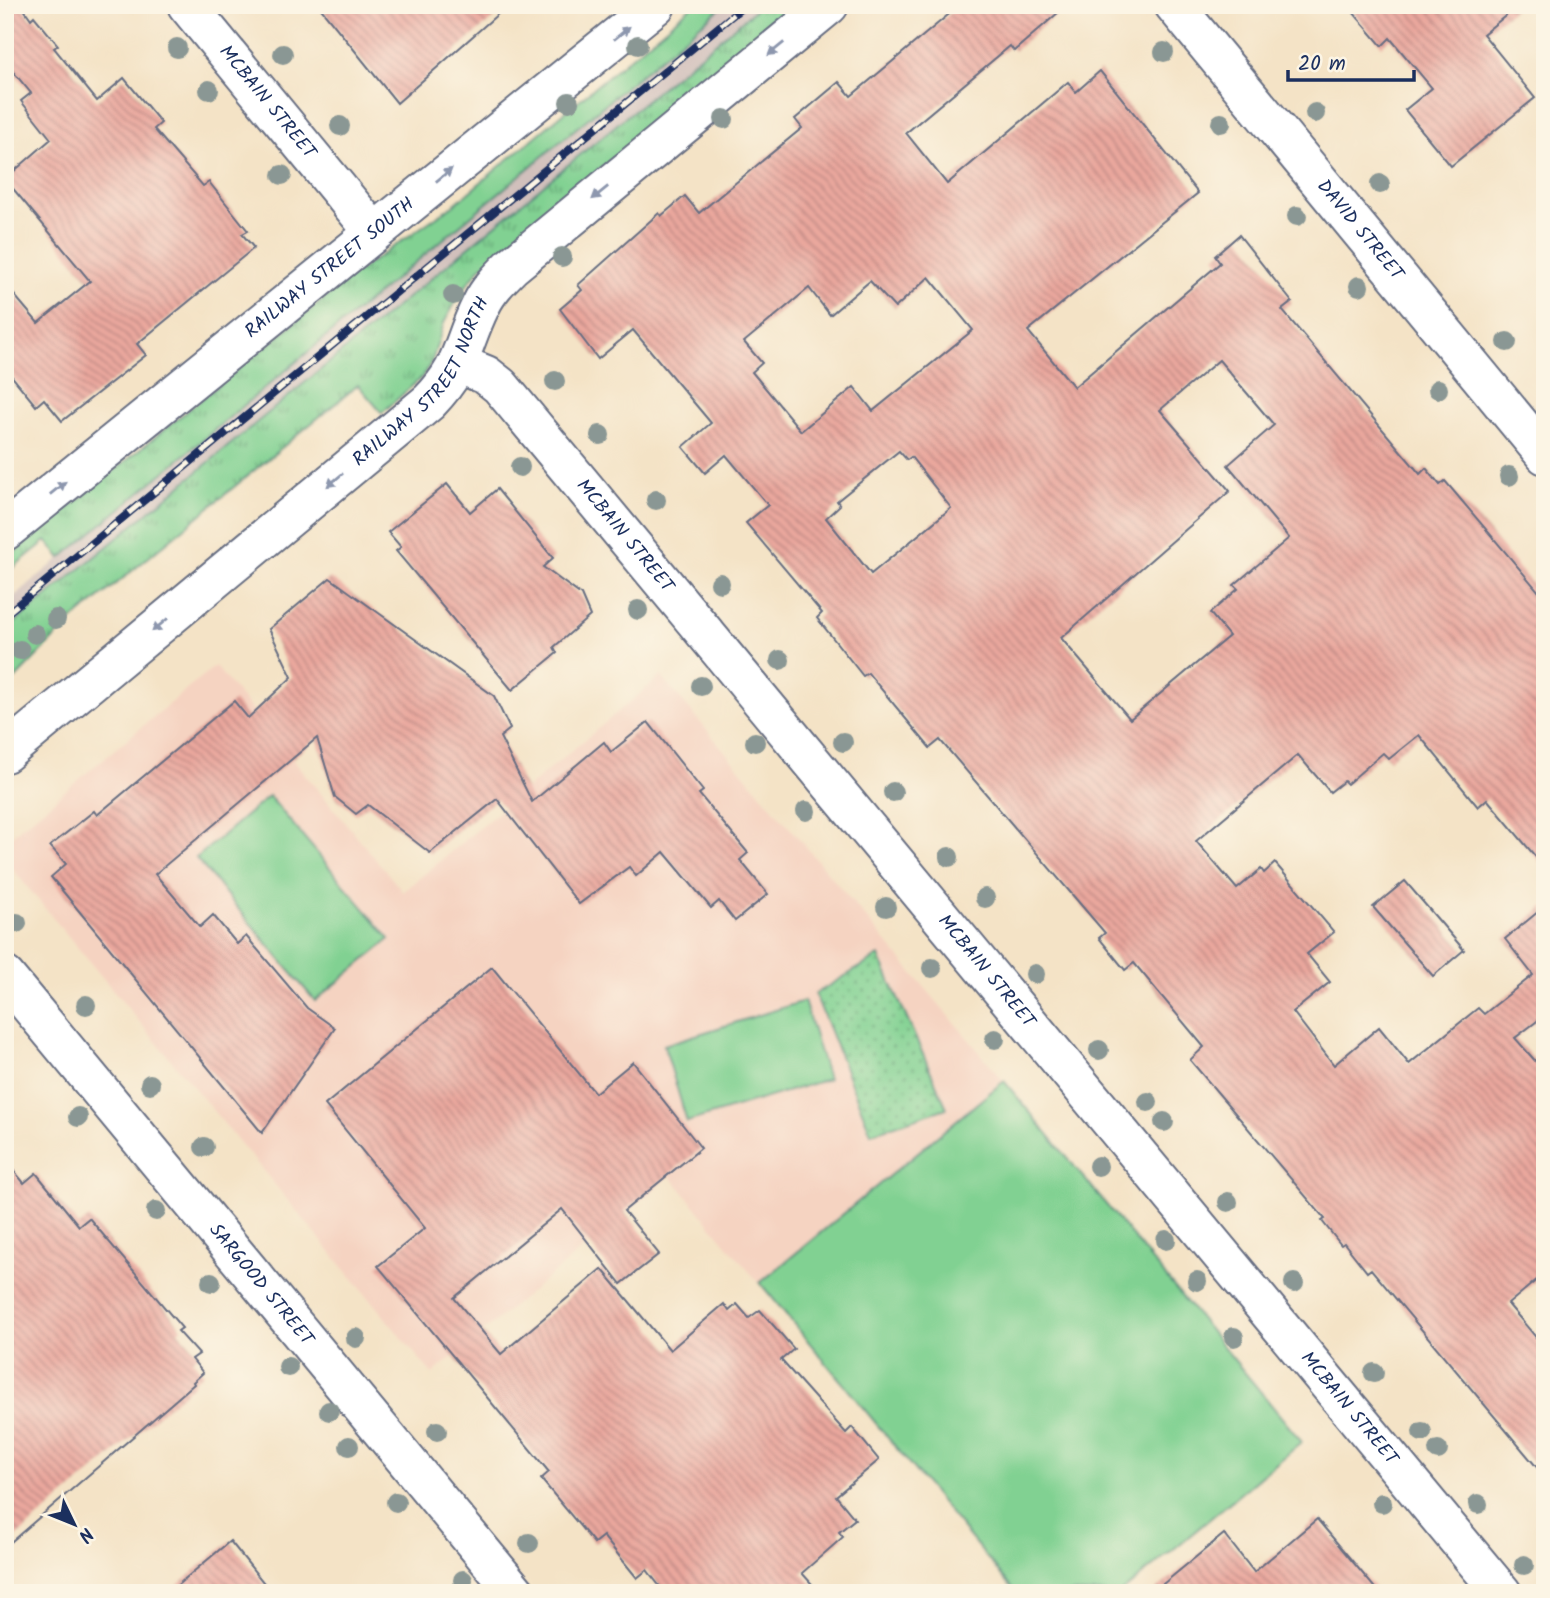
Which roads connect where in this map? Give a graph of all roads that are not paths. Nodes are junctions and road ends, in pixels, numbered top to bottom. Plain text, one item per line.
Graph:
1 (187, 5) edge
2 (656, 5) edge
3 (829, 5) edge
4 (1174, 5) edge
5 (373, 231) junction
6 (459, 364) junction
7 (1545, 455) edge
8 (5, 531) edge
9 (5, 753) edge
10 (5, 976) edge
11 (516, 1593) edge
12 (1502, 1593) edge

1 - 5 street, MCBAIN STREET
5 -> 2 street, RAILWAY STREET SOUTH
3 -> 6 street, RAILWAY STREET NORTH
4 - 7 street, DAVID STREET
8 -> 5 street, RAILWAY STREET SOUTH
6 -> 9 street, RAILWAY STREET NORTH
6 - 12 street, MCBAIN STREET
10 - 11 street, SARGOOD STREET

